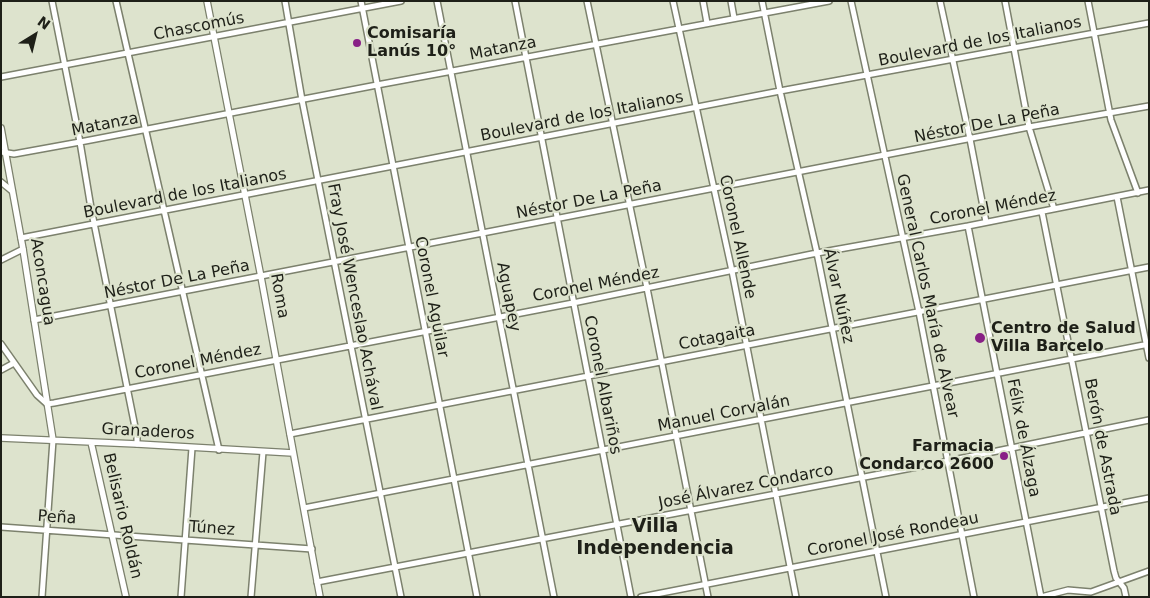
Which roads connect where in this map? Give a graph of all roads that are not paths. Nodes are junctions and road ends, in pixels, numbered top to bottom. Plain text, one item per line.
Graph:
1 (52, 1) edge
2 (116, 1) edge
3 (207, 1) edge
4 (285, 1) edge
5 (361, 1) edge
6 (401, 1) edge
7 (437, 1) edge
8 (515, 1) edge
9 (586, 1) edge
10 (673, 1) edge
11 (702, 1) edge
12 (732, 1) edge
13 (762, 1) edge
14 (829, 1) edge
15 (851, 1) edge
16 (940, 1) edge
17 (1005, 1) edge
18 (1088, 1) edge
19 (362, 8) junction
20 (765, 13) junction
21 (734, 18) junction
22 (289, 22) junction
23 (707, 23) junction
24 (1149, 23) edge
25 (678, 29) junction
26 (1093, 33) junction
27 (213, 37) junction
28 (595, 44) junction
29 (1014, 47) junction
30 (128, 54) junction
31 (526, 58) junction
32 (952, 59) junction
33 (65, 65) junction
34 (451, 72) junction
35 (867, 76) junction
36 (1, 77) edge
37 (377, 85) junction
38 (780, 91) junction
39 (302, 100) junction
40 (1149, 106) edge
41 (695, 108) junction
42 (229, 114) junction
43 (1109, 114) junction
44 (611, 124) junction
45 (1, 128) edge
46 (1029, 128) junction
47 (147, 130) junction
48 (541, 137) junction
49 (970, 139) junction
50 (80, 142) junction
51 (467, 152) junction
52 (3, 153) edge
53 (885, 156) junction
54 (393, 166) junction
55 (799, 172) junction
56 (318, 180) junction
57 (1, 182) edge
58 (713, 188) junction
59 (1149, 190) edge
60 (12, 192) junction
61 (1138, 193) junction
62 (244, 195) junction
63 (1117, 197) junction
64 (629, 205) junction
65 (1054, 209) junction
66 (165, 211) junction
67 (1042, 212) junction
68 (557, 219) junction
69 (986, 222) junction
70 (95, 224) junction
71 (968, 226) junction
72 (482, 232) junction
73 (21, 238) junction
74 (903, 238) junction
75 (409, 247) junction
76 (23, 249) junction
77 (817, 253) junction
78 (1, 260) edge
79 (334, 261) junction
80 (1149, 267) edge
81 (732, 271) junction
82 (1131, 271) junction
83 (261, 277) junction
84 (1057, 285) junction
85 (647, 288) junction
86 (184, 291) junction
87 (983, 299) junction
88 (573, 303) junction
89 (111, 305) junction
90 (919, 312) junction
91 (499, 316) junction
92 (34, 320) junction
93 (832, 328) junction
94 (426, 331) junction
95 (1, 344) edge
96 (1147, 344) edge
97 (747, 345) junction
98 (351, 346) junction
99 (1149, 358) edge
100 (276, 360) junction
101 (1072, 360) junction
102 (14, 362) junction
103 (662, 362) junction
104 (1, 370) edge
105 (998, 373) junction
106 (202, 374) junction
107 (588, 376) junction
108 (933, 386) junction
109 (128, 389) junction
110 (513, 390) junction
111 (847, 402) junction
112 (47, 404) junction
113 (440, 404) junction
114 (365, 419) junction
115 (762, 419) junction
116 (1149, 420) edge
117 (290, 434) junction
118 (1086, 434) junction
119 (676, 436) junction
120 (1, 438) edge
121 (53, 440) junction
122 (91, 442) junction
123 (137, 444) junction
124 (192, 448) junction
125 (1012, 448) junction
126 (219, 450) junction
127 (602, 451) junction
128 (263, 452) junction
129 (293, 453) junction
130 (948, 461) junction
131 (527, 465) junction
132 (862, 477) junction
133 (454, 478) junction
134 (380, 493) junction
135 (776, 493) junction
136 (1149, 498) edge
137 (1101, 507) junction
138 (304, 508) junction
139 (690, 510) junction
140 (1027, 522) junction
141 (617, 524) junction
142 (1, 527) edge
143 (47, 530) junction
144 (111, 534) junction
145 (962, 535) junction
146 (542, 538) junction
147 (184, 540) junction
148 (255, 545) junction
149 (312, 548) junction
150 (877, 551) junction
151 (468, 552) junction
152 (790, 567) junction
153 (395, 568) junction
154 (1149, 571) edge
155 (317, 582) junction
156 (1119, 582) junction
157 (705, 584) junction
158 (1080, 591) junction
159 (42, 597) edge
160 (126, 597) edge
161 (181, 597) edge
162 (251, 597) edge
163 (320, 597) edge
164 (401, 597) edge
165 (477, 597) edge
166 (554, 597) edge
167 (630, 597) edge
168 (641, 597) edge
169 (708, 597) edge
170 (796, 597) edge
171 (886, 597) edge
172 (974, 597) edge
173 (1041, 597) edge
174 (1074, 597) edge
175 (1126, 597) edge

1 - 33 street
2 - 30 street
3 - 27 street, Roma
4 - 22 street, Fray José Wenceslao Achával
5 - 19 street, Coronel Aguilar
6 - 19 street, Chascomús
7 - 34 street, Aguapey
8 - 31 street, Coronel Albariños
9 - 28 street
10 - 25 street, Coronel Allende
11 - 23 street
12 - 21 street
13 - 20 street, Álvar Núñez
14 - 20 street, Matanza
15 - 35 street, General Carlos María de Alvear
16 - 32 street
17 - 29 street
18 - 26 street
19 - 22 street, Chascomús
19 - 37 street, Coronel Aguilar
20 - 21 street, Matanza
20 - 38 street, Álvar Núñez
21 - 23 street, Matanza
22 - 27 street, Chascomús
22 - 39 street, Fray José Wenceslao Achával
23 - 25 street, Matanza
24 - 26 street, Boulevard de los Italianos
25 - 28 street, Matanza
25 - 41 street, Coronel Allende
26 - 29 street, Boulevard de los Italianos
26 - 43 street
27 - 30 street, Chascomús
27 - 42 street, Roma
28 - 31 street, Matanza
28 - 44 street
29 - 32 street, Boulevard de los Italianos
29 - 46 street
30 - 33 street, Chascomús
30 - 47 street
31 - 34 street, Matanza
31 - 48 street, Coronel Albariños
32 - 35 street, Boulevard de los Italianos
32 - 49 street
33 - 36 street, Chascomús
33 - 50 street
34 - 37 street, Matanza
34 - 51 street, Aguapey
35 - 38 street, Boulevard de los Italianos
35 - 53 street, General Carlos María de Alvear
37 - 39 street, Matanza
37 - 54 street, Coronel Aguilar
38 - 41 street, Boulevard de los Italianos
38 - 55 street, Álvar Núñez
39 - 42 street, Matanza
39 - 56 street, Fray José Wenceslao Achával
40 - 43 street, Néstor De La Peña
41 - 44 street, Boulevard de los Italianos
41 - 58 street, Coronel Allende
42 - 47 street, Matanza
42 - 62 street, Roma
43 - 46 street, Néstor De La Peña
43 - 61 street
44 - 48 street, Boulevard de los Italianos
44 - 64 street
45 - 52 street, Aconcagua
46 - 49 street, Néstor De La Peña
46 - 65 street
47 - 50 street, Matanza
47 - 66 street
48 - 51 street, Boulevard de los Italianos
48 - 68 street, Coronel Albariños
49 - 53 street, Néstor De La Peña
49 - 69 street
50 - 52 street, Matanza
50 - 70 street
51 - 54 street, Boulevard de los Italianos
51 - 72 street, Aguapey
52 - 60 street, Aconcagua
53 - 55 street, Néstor De La Peña
53 - 74 street, General Carlos María de Alvear
54 - 56 street, Boulevard de los Italianos
54 - 75 street, Coronel Aguilar
55 - 58 street, Néstor De La Peña
55 - 77 street, Álvar Núñez
56 - 62 street, Boulevard de los Italianos
56 - 79 street, Fray José Wenceslao Achával
57 - 60 street
58 - 64 street, Néstor De La Peña
58 - 81 street, Coronel Allende
59 - 61 street, Coronel Méndez
60 - 73 street, Aconcagua
61 - 63 street, Coronel Méndez
62 - 66 street, Boulevard de los Italianos
62 - 83 street, Roma
63 - 65 street, Coronel Méndez
63 - 82 street
64 - 68 street, Néstor De La Peña
64 - 85 street
65 - 67 street, Coronel Méndez
66 - 70 street, Boulevard de los Italianos
66 - 86 street
67 - 69 street, Coronel Méndez
67 - 84 street, Berón de Astrada
68 - 72 street, Néstor De La Peña
68 - 88 street, Coronel Albariños
69 - 71 street, Coronel Méndez
70 - 73 street, Boulevard de los Italianos
70 - 89 street
71 - 74 street, Coronel Méndez
71 - 87 street, Félix de Álzaga
72 - 75 street, Néstor De La Peña
72 - 91 street, Aguapey
73 - 76 street, Aconcagua
74 - 77 street, Coronel Méndez
74 - 90 street, General Carlos María de Alvear
75 - 79 street, Néstor De La Peña
75 - 94 street, Coronel Aguilar
76 - 78 street
76 - 92 street, Aconcagua
77 - 81 street, Coronel Méndez
77 - 93 street, Álvar Núñez
79 - 83 street, Néstor De La Peña
79 - 98 street, Fray José Wenceslao Achával
80 - 82 street, Cotagaita
81 - 85 street, Coronel Méndez
81 - 97 street, Coronel Allende
82 - 84 street, Cotagaita
82 - 96 street
83 - 86 street, Néstor De La Peña
83 - 100 street, Roma
84 - 87 street, Cotagaita
84 - 101 street, Berón de Astrada
85 - 88 street, Coronel Méndez
85 - 103 street
86 - 89 street, Néstor De La Peña
86 - 106 street
87 - 90 street, Cotagaita
87 - 105 street, Félix de Álzaga
88 - 91 street, Coronel Méndez
88 - 107 street, Coronel Albariños
89 - 92 street, Néstor De La Peña
89 - 109 street
90 - 93 street, Cotagaita
90 - 108 street, General Carlos María de Alvear
91 - 94 street, Coronel Méndez
91 - 110 street, Aguapey
92 - 112 street, Aconcagua
93 - 97 street, Cotagaita
93 - 111 street, Álvar Núñez
94 - 98 street, Coronel Méndez
94 - 113 street, Coronel Aguilar
95 - 102 street
96 - 99 street
96 - 101 street, Manuel Corvalán
97 - 103 street, Cotagaita
97 - 115 street, Coronel Allende
98 - 100 street, Coronel Méndez
98 - 114 street, Fray José Wenceslao Achával
100 - 106 street, Coronel Méndez
100 - 117 street, Roma
101 - 105 street, Manuel Corvalán
101 - 118 street, Berón de Astrada
102 - 104 street
102 - 112 street
103 - 107 street, Cotagaita
103 - 119 street
105 - 108 street, Manuel Corvalán
105 - 125 street, Félix de Álzaga
106 - 109 street, Coronel Méndez
106 - 126 street
107 - 110 street, Cotagaita
107 - 127 street, Coronel Albariños
108 - 111 street, Manuel Corvalán
108 - 130 street, General Carlos María de Alvear
109 - 112 street, Coronel Méndez
109 - 123 street
110 - 113 street, Cotagaita
110 - 131 street, Aguapey
111 - 115 street, Manuel Corvalán
111 - 132 street, Álvar Núñez
112 - 121 street, Aconcagua
113 - 114 street, Cotagaita
113 - 133 street, Coronel Aguilar
114 - 117 street, Cotagaita
114 - 134 street, Fray José Wenceslao Achával
115 - 119 street, Manuel Corvalán
115 - 135 street, Coronel Allende
116 - 118 street, José Álvarez Condarco
117 - 129 street, Roma
118 - 125 street, José Álvarez Condarco
118 - 137 street, Berón de Astrada
119 - 127 street, Manuel Corvalán
119 - 139 street
120 - 121 street, Granaderos
121 - 122 street, Granaderos
121 - 143 street
122 - 123 street, Granaderos
122 - 144 street, Belisario Roldán
123 - 124 street, Granaderos
124 - 126 street, Granaderos
124 - 147 street
125 - 130 street, José Álvarez Condarco
125 - 140 street, Félix de Álzaga
126 - 128 street, Granaderos
127 - 131 street, Manuel Corvalán
127 - 141 street, Coronel Albariños
128 - 129 street, Granaderos
128 - 148 street
129 - 138 street, Roma
130 - 132 street, José Álvarez Condarco
130 - 145 street, General Carlos María de Alvear
131 - 133 street, Manuel Corvalán
131 - 146 street, Aguapey
132 - 135 street, José Álvarez Condarco
132 - 150 street, Álvar Núñez
133 - 134 street, Manuel Corvalán
133 - 151 street, Coronel Aguilar
134 - 138 street, Manuel Corvalán
134 - 153 street, Fray José Wenceslao Achával
135 - 139 street, José Álvarez Condarco
135 - 152 street, Coronel Allende
136 - 137 street, Coronel José Rondeau
137 - 140 street, Coronel José Rondeau
137 - 156 street, Berón de Astrada
138 - 149 street, Roma
139 - 141 street, José Álvarez Condarco
139 - 157 street
140 - 145 street, Coronel José Rondeau
140 - 173 street, Félix de Álzaga
141 - 146 street, José Álvarez Condarco
141 - 167 street, Coronel Albariños
142 - 143 street, Peña
143 - 144 street, Peña
143 - 159 street
144 - 147 street, Túnez
144 - 160 street, Belisario Roldán
145 - 150 street, Coronel José Rondeau
145 - 172 street, General Carlos María de Alvear
146 - 151 street, José Álvarez Condarco
146 - 166 street, Aguapey
147 - 148 street, Túnez
147 - 161 street
148 - 149 street, Túnez
148 - 162 street
149 - 155 street, Roma
150 - 152 street, Coronel José Rondeau
150 - 171 street, Álvar Núñez
151 - 153 street, José Álvarez Condarco
151 - 165 street, Coronel Aguilar
152 - 157 street, Coronel José Rondeau
152 - 170 street, Coronel Allende
153 - 155 street, José Álvarez Condarco
153 - 164 street, Fray José Wenceslao Achával
154 - 156 street
155 - 163 street, Roma
156 - 158 street
156 - 175 street, Berón de Astrada
157 - 168 street, Coronel José Rondeau
157 - 169 street
158 - 173 street
158 - 174 street

